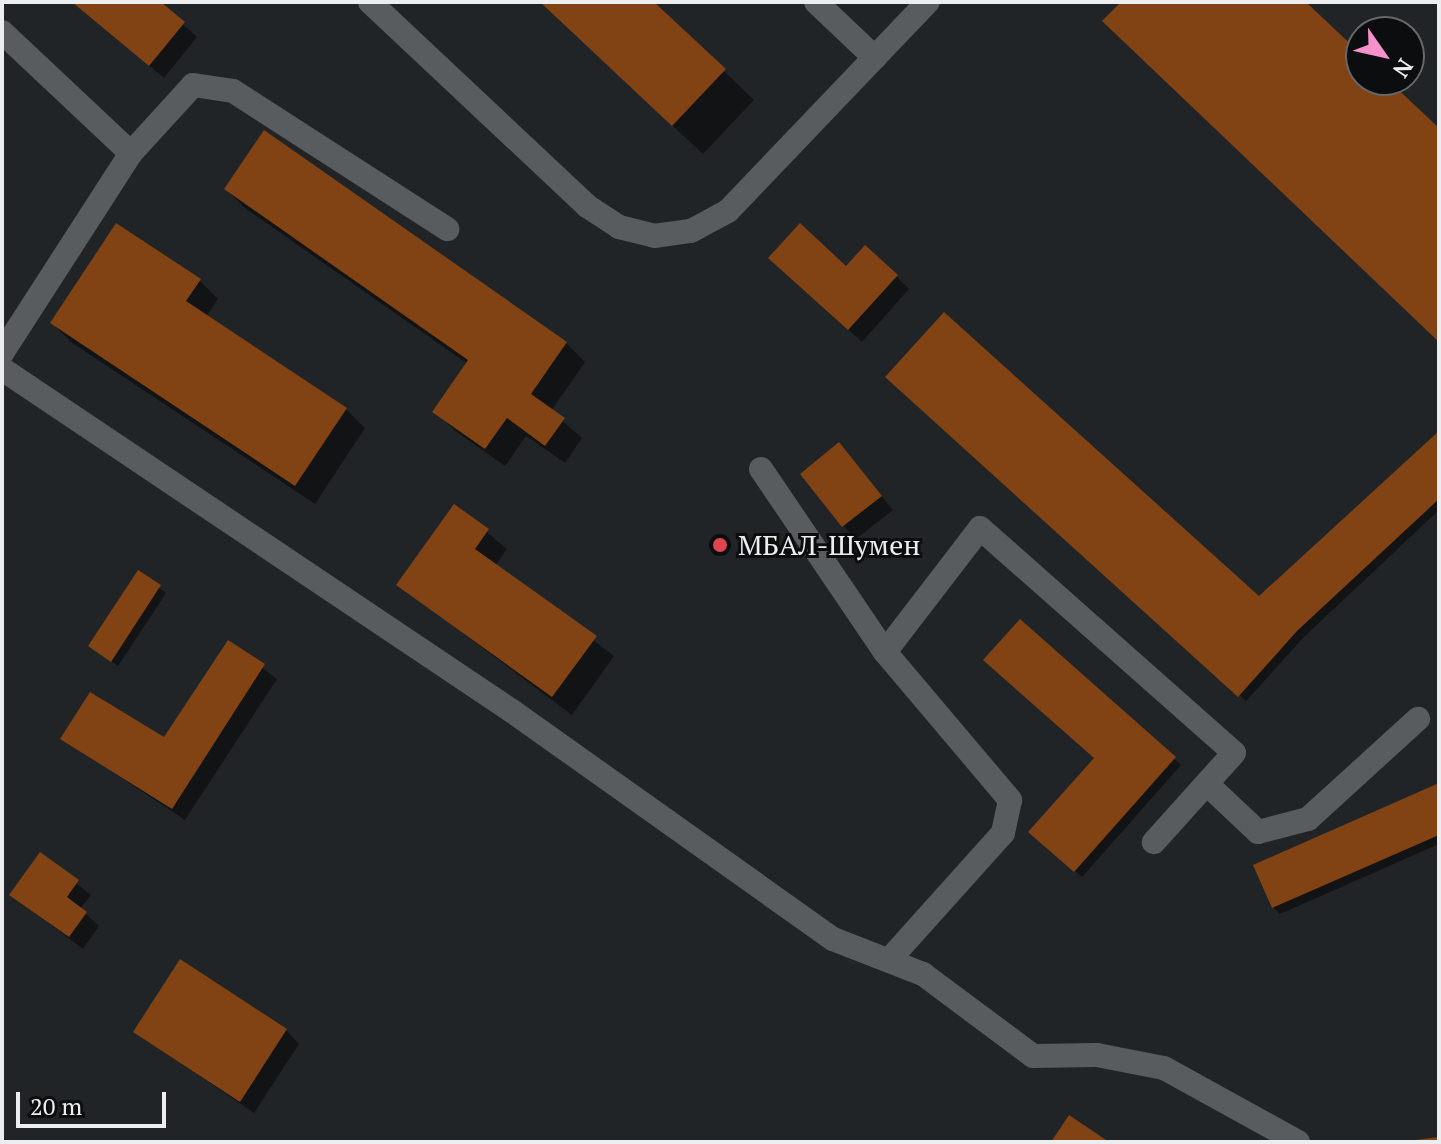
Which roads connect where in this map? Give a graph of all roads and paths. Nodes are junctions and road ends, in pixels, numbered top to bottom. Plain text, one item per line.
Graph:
1 (370, 2) edge
2 (816, 2) edge
3 (928, 2) edge
4 (2, 32) edge
5 (875, 58) junction
6 (131, 153) junction
7 (447, 229) dead end
8 (2, 353) edge
9 (2, 369) edge
10 (761, 469) dead end
11 (885, 652) junction
12 (1418, 719) dead end
13 (1207, 784) junction
14 (1154, 842) dead end
15 (890, 959) junction
16 (1298, 1142) edge

1 - 5 street
2 - 5 street
3 - 5 street
4 - 6 street
6 - 7 street
6 - 8 street
9 - 15 street
10 - 11 street
11 - 13 street
11 - 15 street
12 - 13 street
13 - 14 street
15 - 16 street

